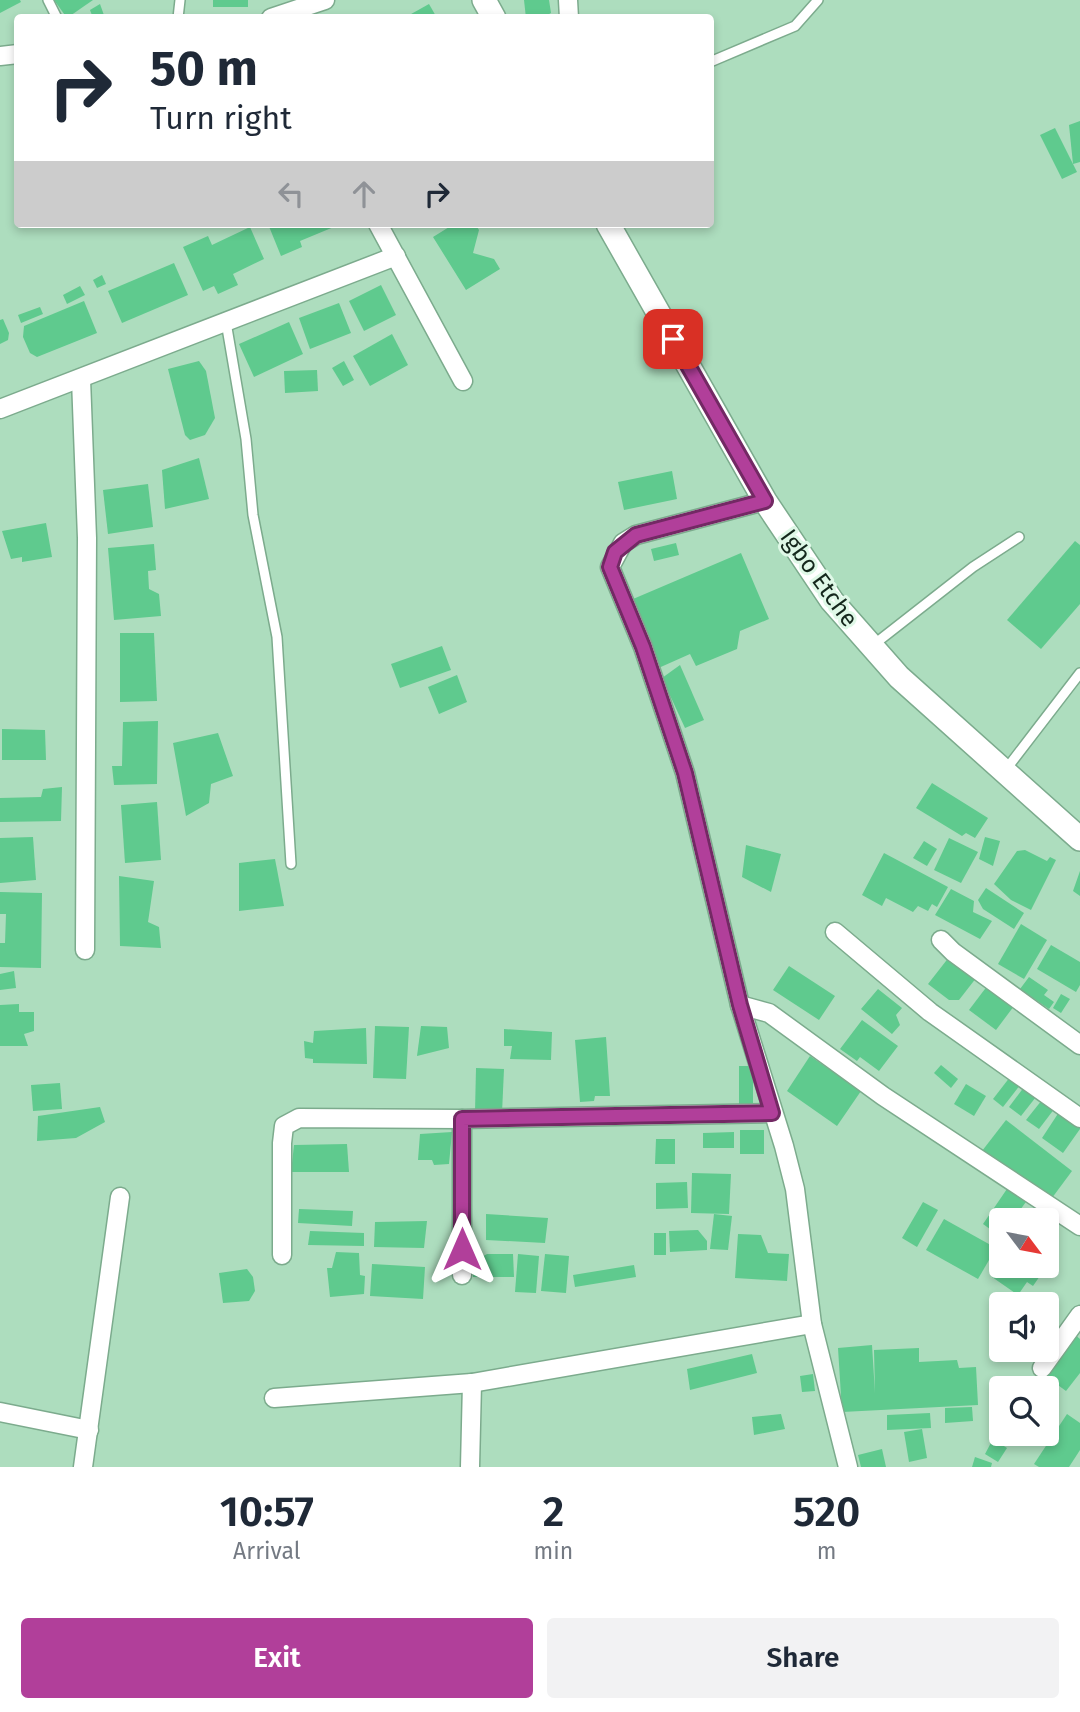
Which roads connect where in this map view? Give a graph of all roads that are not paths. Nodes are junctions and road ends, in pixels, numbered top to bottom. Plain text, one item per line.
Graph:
1 (325, 0) edge
2 (818, 0) edge
3 (283, 14) edge
4 (714, 60) edge
5 (381, 228) edge
6 (610, 228) edge
7 (396, 256) junction
8 (226, 322) junction
9 (82, 379) junction
10 (464, 381) dead end
11 (0, 409) edge
12 (765, 501) junction
13 (1019, 537) dead end
14 (871, 647) junction
15 (1080, 673) edge
16 (1003, 773) junction
17 (1080, 839) edge
18 (291, 864) dead end
19 (835, 932) dead end
20 (941, 940) dead end
21 (85, 950) dead end
22 (740, 1005) junction
23 (1080, 1045) edge
24 (772, 1113) junction
25 (1080, 1118) edge
26 (462, 1119) junction
27 (120, 1197) dead end
28 (1080, 1226) edge
29 (282, 1255) dead end
30 (462, 1275) dead end
31 (1080, 1315) edge
32 (812, 1324) junction
33 (1042, 1368) dead end
34 (471, 1383) junction
35 (274, 1398) dead end
36 (0, 1412) edge
37 (89, 1430) junction
38 (83, 1467) edge
39 (470, 1467) edge
40 (848, 1467) edge

1 - 3 street
2 - 4 lane
5 - 7 street
6 - 12 street, Igbo Etche
7 - 8 street
7 - 10 street
8 - 9 street
8 - 18 lane
9 - 11 street
9 - 21 street
12 - 14 street, Igbo Etche
12 - 22 street
13 - 14 lane
14 - 16 street, Igbo Etche
15 - 16 lane
16 - 17 street, Igbo Etche
19 - 25 street
20 - 23 street
22 - 24 street
22 - 28 street
24 - 26 street
24 - 32 street
26 - 29 street
26 - 30 street
27 - 37 street
31 - 33 street
32 - 34 street
32 - 40 street
34 - 35 street
34 - 39 street
36 - 37 street
37 - 38 street

